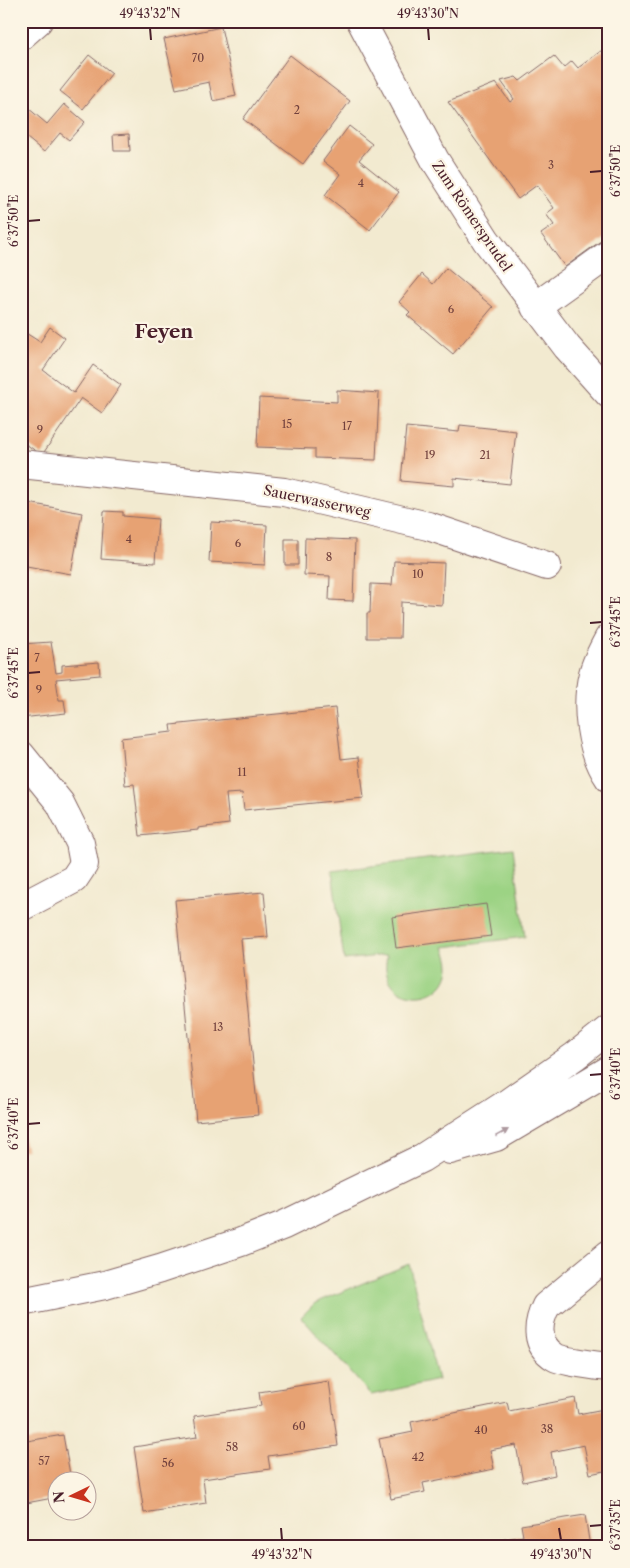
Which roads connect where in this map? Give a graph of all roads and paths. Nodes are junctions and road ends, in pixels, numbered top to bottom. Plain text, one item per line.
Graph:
1 (30, 21) edge
2 (38, 21) edge
3 (361, 21) edge
4 (21, 23) edge
5 (21, 36) edge
6 (609, 254) edge
7 (535, 307) junction
8 (609, 394) edge
9 (21, 464) edge
10 (547, 566) dead end
11 (609, 638) edge
12 (21, 755) edge
13 (609, 778) edge
14 (21, 907) edge
15 (609, 1029) edge
16 (609, 1070) edge
17 (422, 1158) junction
18 (609, 1254) edge
19 (21, 1302) edge
20 (609, 1368) edge

1 - 4 street
2 - 5 street
3 - 7 street, Zum Römersprudel
6 - 7 street
7 - 8 street, Zum Römersprudel
9 - 10 street, Sauerwasserweg
11 - 13 street
12 - 14 street
15 - 17 street
17 -> 16 street
17 - 19 street
18 - 20 street

